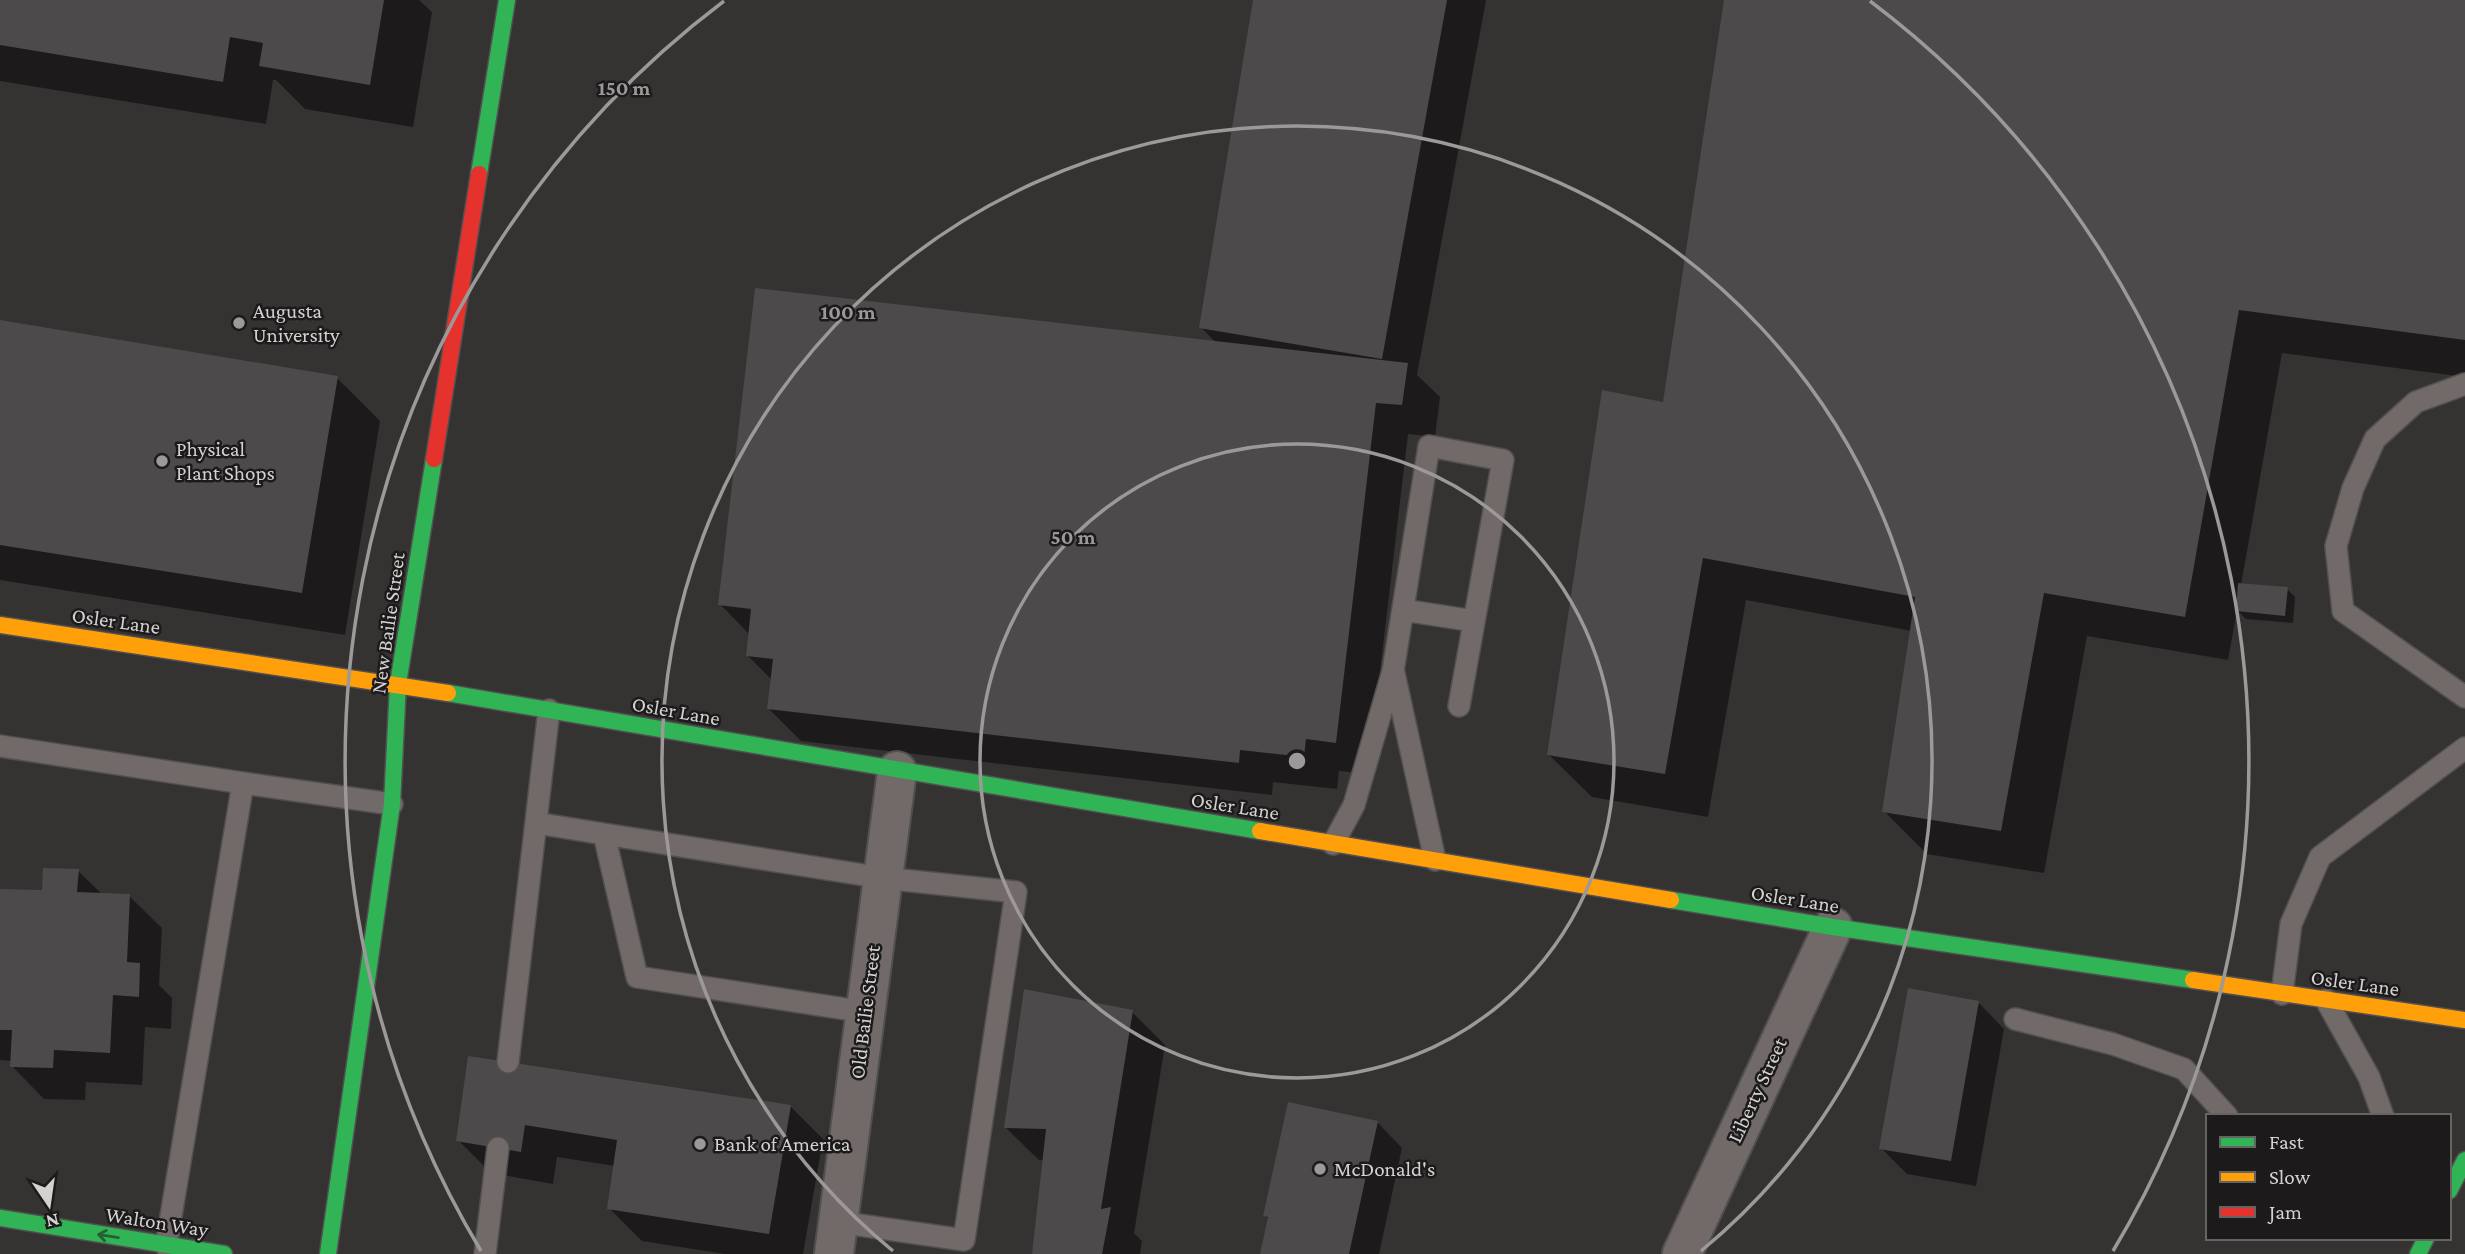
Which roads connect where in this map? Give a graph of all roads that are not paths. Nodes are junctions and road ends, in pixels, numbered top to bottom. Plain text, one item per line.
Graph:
1 (507, 0) edge
2 (2465, 384) edge
3 (1403, 610) junction
4 (1474, 621) junction
5 (0, 625) edge
6 (1394, 671) junction
7 (398, 684) junction
8 (2465, 697) edge
9 (1459, 706) dead end
10 (549, 710) junction
11 (0, 746) edge
12 (2465, 748) edge
13 (897, 771) junction
14 (243, 783) junction
15 (392, 804) junction
16 (536, 823) junction
17 (604, 834) junction
18 (1334, 844) junction
19 (1435, 860) junction
20 (883, 878) junction
21 (1833, 927) junction
22 (2282, 994) junction
23 (2326, 1000) junction
24 (865, 1012) junction
25 (2015, 1019) dead end
26 (2465, 1020) edge
27 (508, 1062) dead end
28 (2225, 1114) edge
29 (2382, 1114) edge
30 (498, 1148) dead end
31 (2465, 1160) edge
32 (2451, 1187) edge
33 (0, 1219) edge
34 (836, 1238) edge
35 (166, 1246) junction
36 (224, 1254) edge
37 (328, 1254) edge
38 (485, 1254) edge
39 (1682, 1254) edge

1 - 7 street, New Bailie Street
2 - 8 lane
3 - 4 lane
3 - 4 lane
3 - 6 lane
4 - 9 lane
5 - 7 street, Osler Lane
6 - 18 lane
6 - 19 lane
7 - 10 street, Osler Lane
7 - 15 street, New Bailie Street
10 - 13 street, Osler Lane
10 - 16 lane
11 - 14 lane
12 - 22 lane
13 - 18 street, Osler Lane
13 - 20 street, Old Bailie Street
14 - 15 lane
14 - 35 lane
15 - 37 street, New Bailie Street
16 - 17 lane
16 - 27 lane
17 - 20 lane
17 - 24 lane
18 - 19 street, Osler Lane
19 - 21 street, Osler Lane
20 - 24 street, Old Bailie Street
20 - 34 lane
21 - 22 street, Osler Lane
21 - 39 street, Liberty Street
22 - 23 street, Osler Lane
23 - 26 street, Osler Lane
23 - 29 lane
24 - 34 street, Old Bailie Street
25 - 28 lane
30 - 38 lane
31 - 32 street
35 -> 33 street, Walton Way
35 - 36 street, Walton Way

